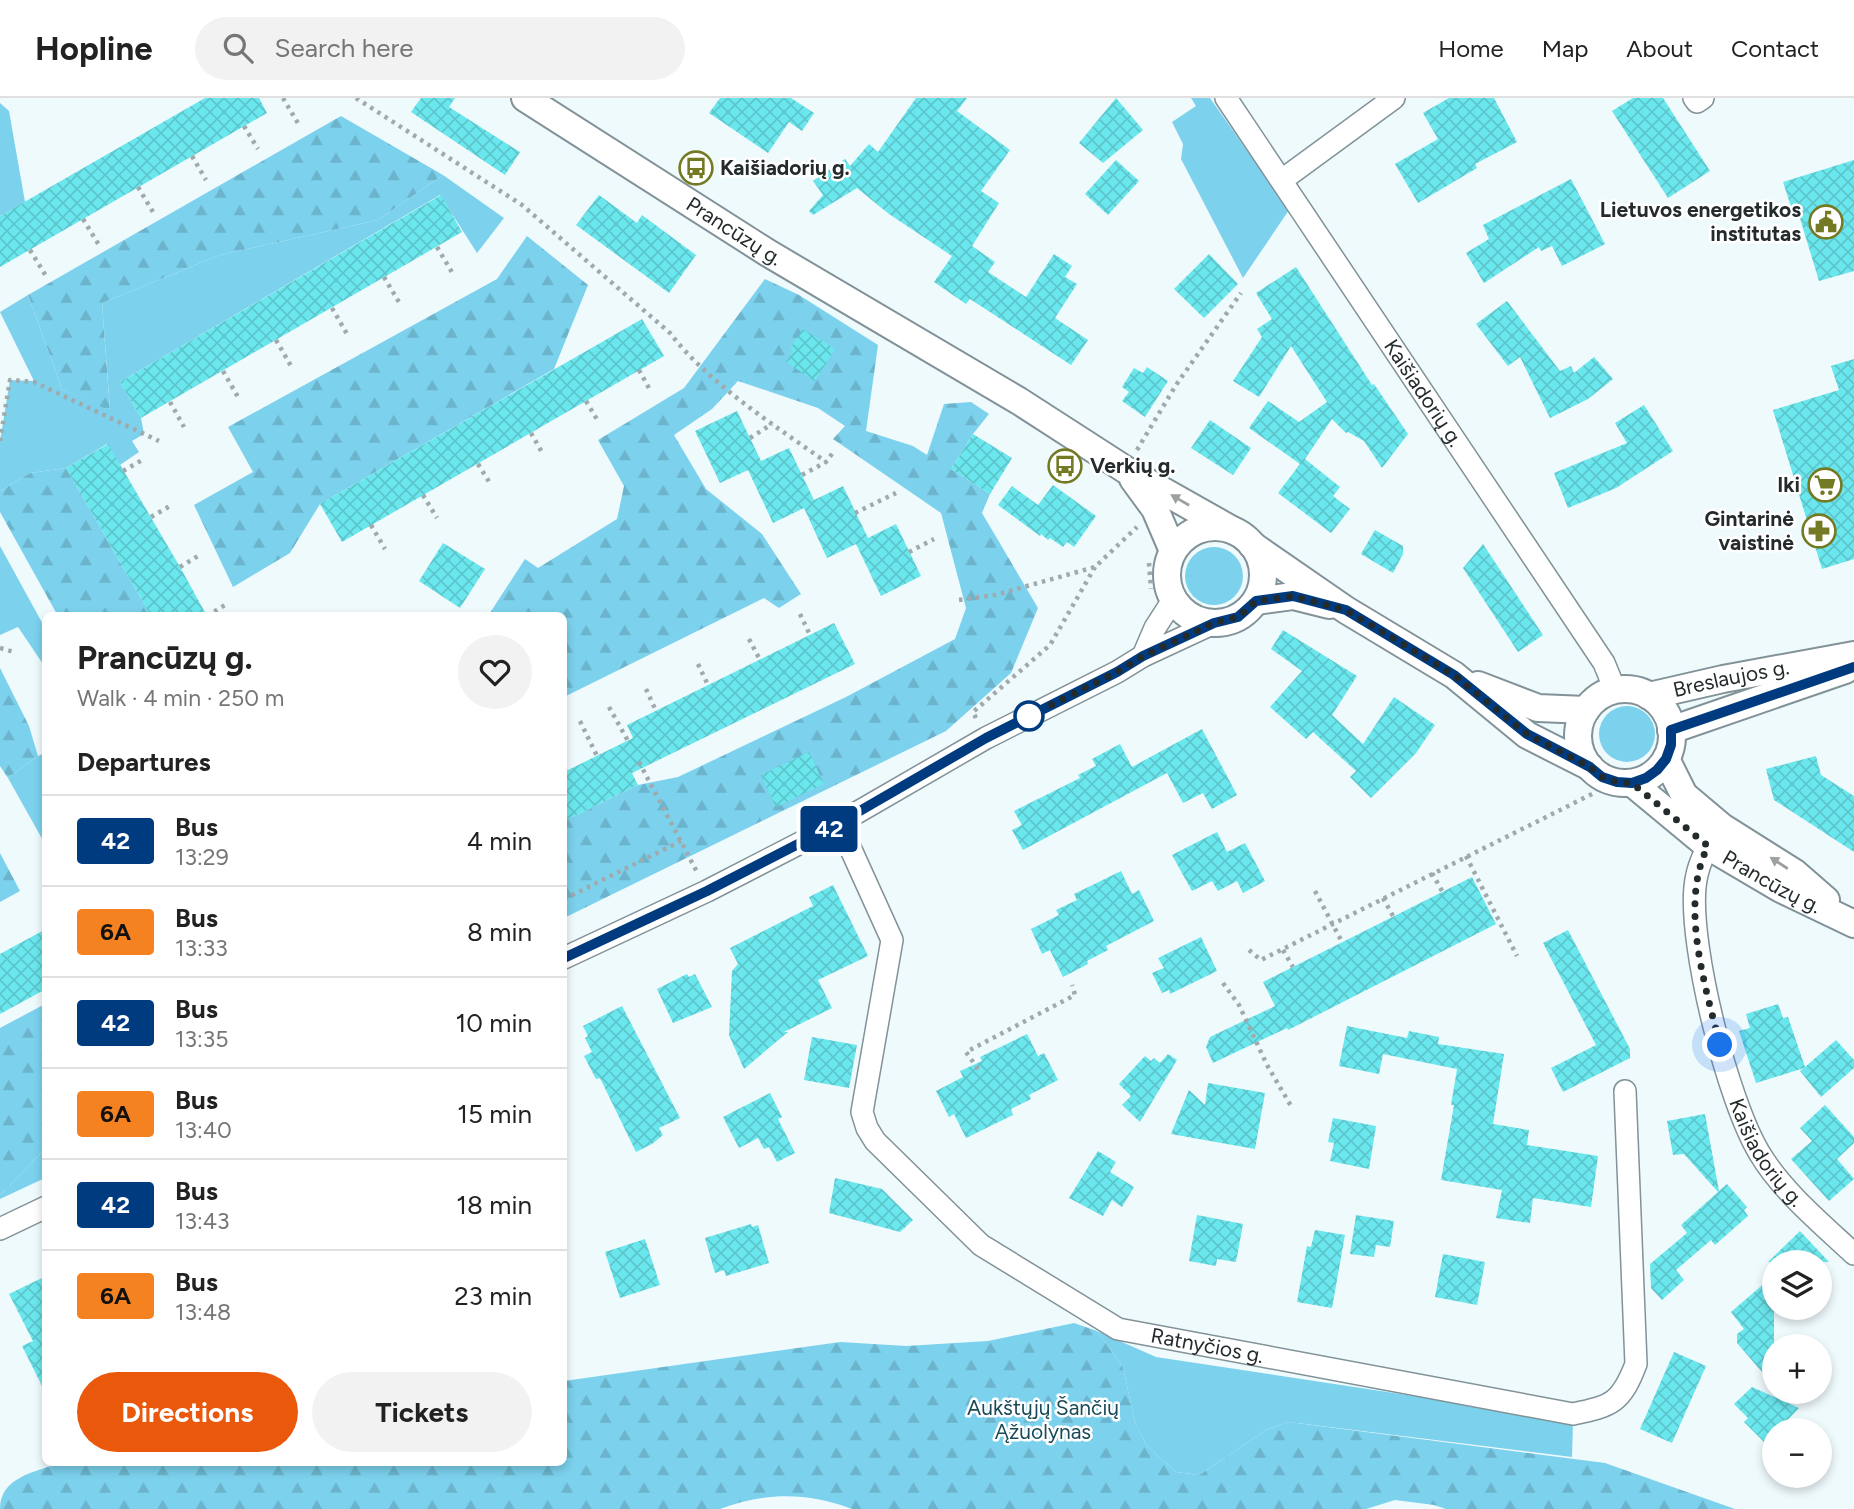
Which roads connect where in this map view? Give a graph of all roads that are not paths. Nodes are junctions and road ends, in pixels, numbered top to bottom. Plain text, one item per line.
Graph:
1 (525, 98) edge
2 (1226, 98) edge
3 (1394, 98) edge
4 (1694, 98) edge
5 (1703, 98) edge
6 (1282, 180) junction
7 (1126, 470) junction
8 (1243, 538) junction
9 (1173, 551) junction
10 (1173, 600) junction
11 (1256, 601) junction
12 (1346, 610) junction
13 (1214, 623) junction
14 (1854, 655) edge
15 (1143, 656) junction
16 (1854, 667) edge
17 (1454, 675) junction
18 (1615, 690) junction
19 (1649, 696) junction
20 (1586, 710) junction
21 (1671, 730) junction
22 (1666, 759) junction
23 (1590, 767) junction
24 (1624, 782) junction
25 (839, 823) junction
26 (1715, 836) junction
27 (1852, 923) edge
28 (567, 957) edge
29 (1625, 1091) dead end
30 (42, 1209) edge
31 (0, 1229) edge
32 (1854, 1254) edge

1 - 7 street, Prancūzų g.
2 - 6 street, Kaišiadorių g.
3 - 6 street
4 - 5 street
6 - 18 street, Kaišiadorių g.
8 -> 7 street, Prancūzų g.
7 - 9 street, Prancūzų g.
8 - 9 street
8 - 11 street
8 - 12 street, Prancūzų g.
9 - 10 street
10 - 13 street
10 - 15 street
11 - 12 street, Prancūzų g.
11 - 13 street
12 - 17 street, Prancūzų g.
13 - 15 street
14 - 19 street, Breslaujos g.
15 - 25 street
16 - 21 street, Breslaujos g.
17 - 20 street, Prancūzų g.
17 - 23 street, Prancūzų g.
18 - 19 street
18 - 20 street
19 - 21 street
20 - 23 street
21 - 22 street
22 - 24 street
22 - 26 street, Prancūzų g.
23 - 24 street
24 - 26 street, Prancūzų g.
25 - 28 street
25 - 29 street, Ratnyčios g.
26 - 27 street, Prancūzų g.
26 - 32 street, Kaišiadorių g.
30 - 31 street

